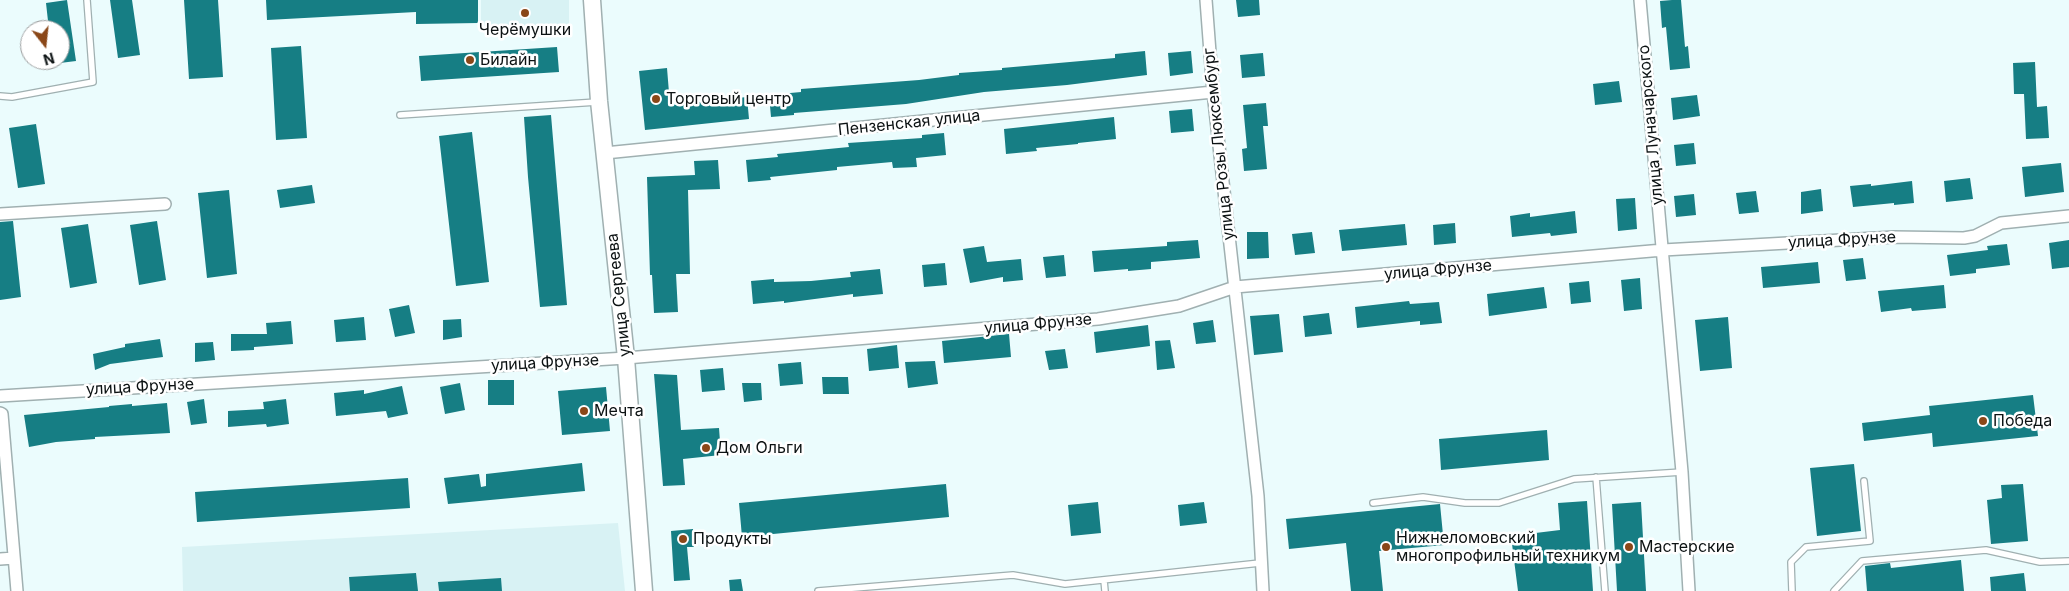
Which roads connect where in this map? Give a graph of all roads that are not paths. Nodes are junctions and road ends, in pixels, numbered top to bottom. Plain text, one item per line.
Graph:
1 (87, 0) edge
2 (592, 0) edge
3 (1206, 0) edge
4 (1640, 0) edge
5 (1213, 92) junction
6 (0, 96) edge
7 (599, 101) junction
8 (400, 115) dead end
9 (604, 153) junction
10 (165, 204) dead end
11 (0, 214) edge
12 (2069, 216) edge
13 (1663, 250) junction
14 (1235, 287) junction
15 (626, 358) junction
16 (0, 396) edge
17 (0, 413) edge
18 (1682, 472) junction
19 (1596, 477) junction
20 (1864, 481) dead end
21 (1373, 503) dead end
22 (14, 558) junction
23 (0, 559) edge
24 (2069, 560) edge
25 (1260, 563) junction
26 (1104, 580) junction
27 (17, 591) edge
28 (644, 591) edge
29 (818, 591) edge
30 (1104, 591) edge
31 (1263, 591) edge
32 (1605, 591) edge
33 (1689, 591) edge
34 (1792, 591) edge
35 (1834, 591) edge

1 - 6 lane
2 - 7 main road, улица Сергеева
3 - 5 street, улица Розы Люксембург
4 - 13 street, улица Луначарского
5 - 9 street, Пензенская улица
5 - 14 street, улица Розы Люксембург
7 - 8 lane
7 - 9 main road, улица Сергеева
9 - 15 main road, улица Сергеева
10 - 11 street
12 - 13 street, улица Фрунзе
13 - 14 street, улица Фрунзе
13 - 18 street, улица Луначарского
14 - 15 street, улица Фрунзе
14 - 25 street, улица Розы Люксембург
15 - 16 street, улица Фрунзе
15 - 28 main road, улица Сергеева
17 - 22 street
18 - 19 lane
18 - 33 street, улица Луначарского
19 - 21 lane
19 - 32 lane
20 - 34 lane
22 - 23 street
22 - 27 street
24 - 35 lane
25 - 26 lane
25 - 31 street, улица Розы Люксембург
26 - 29 lane
26 - 30 lane

